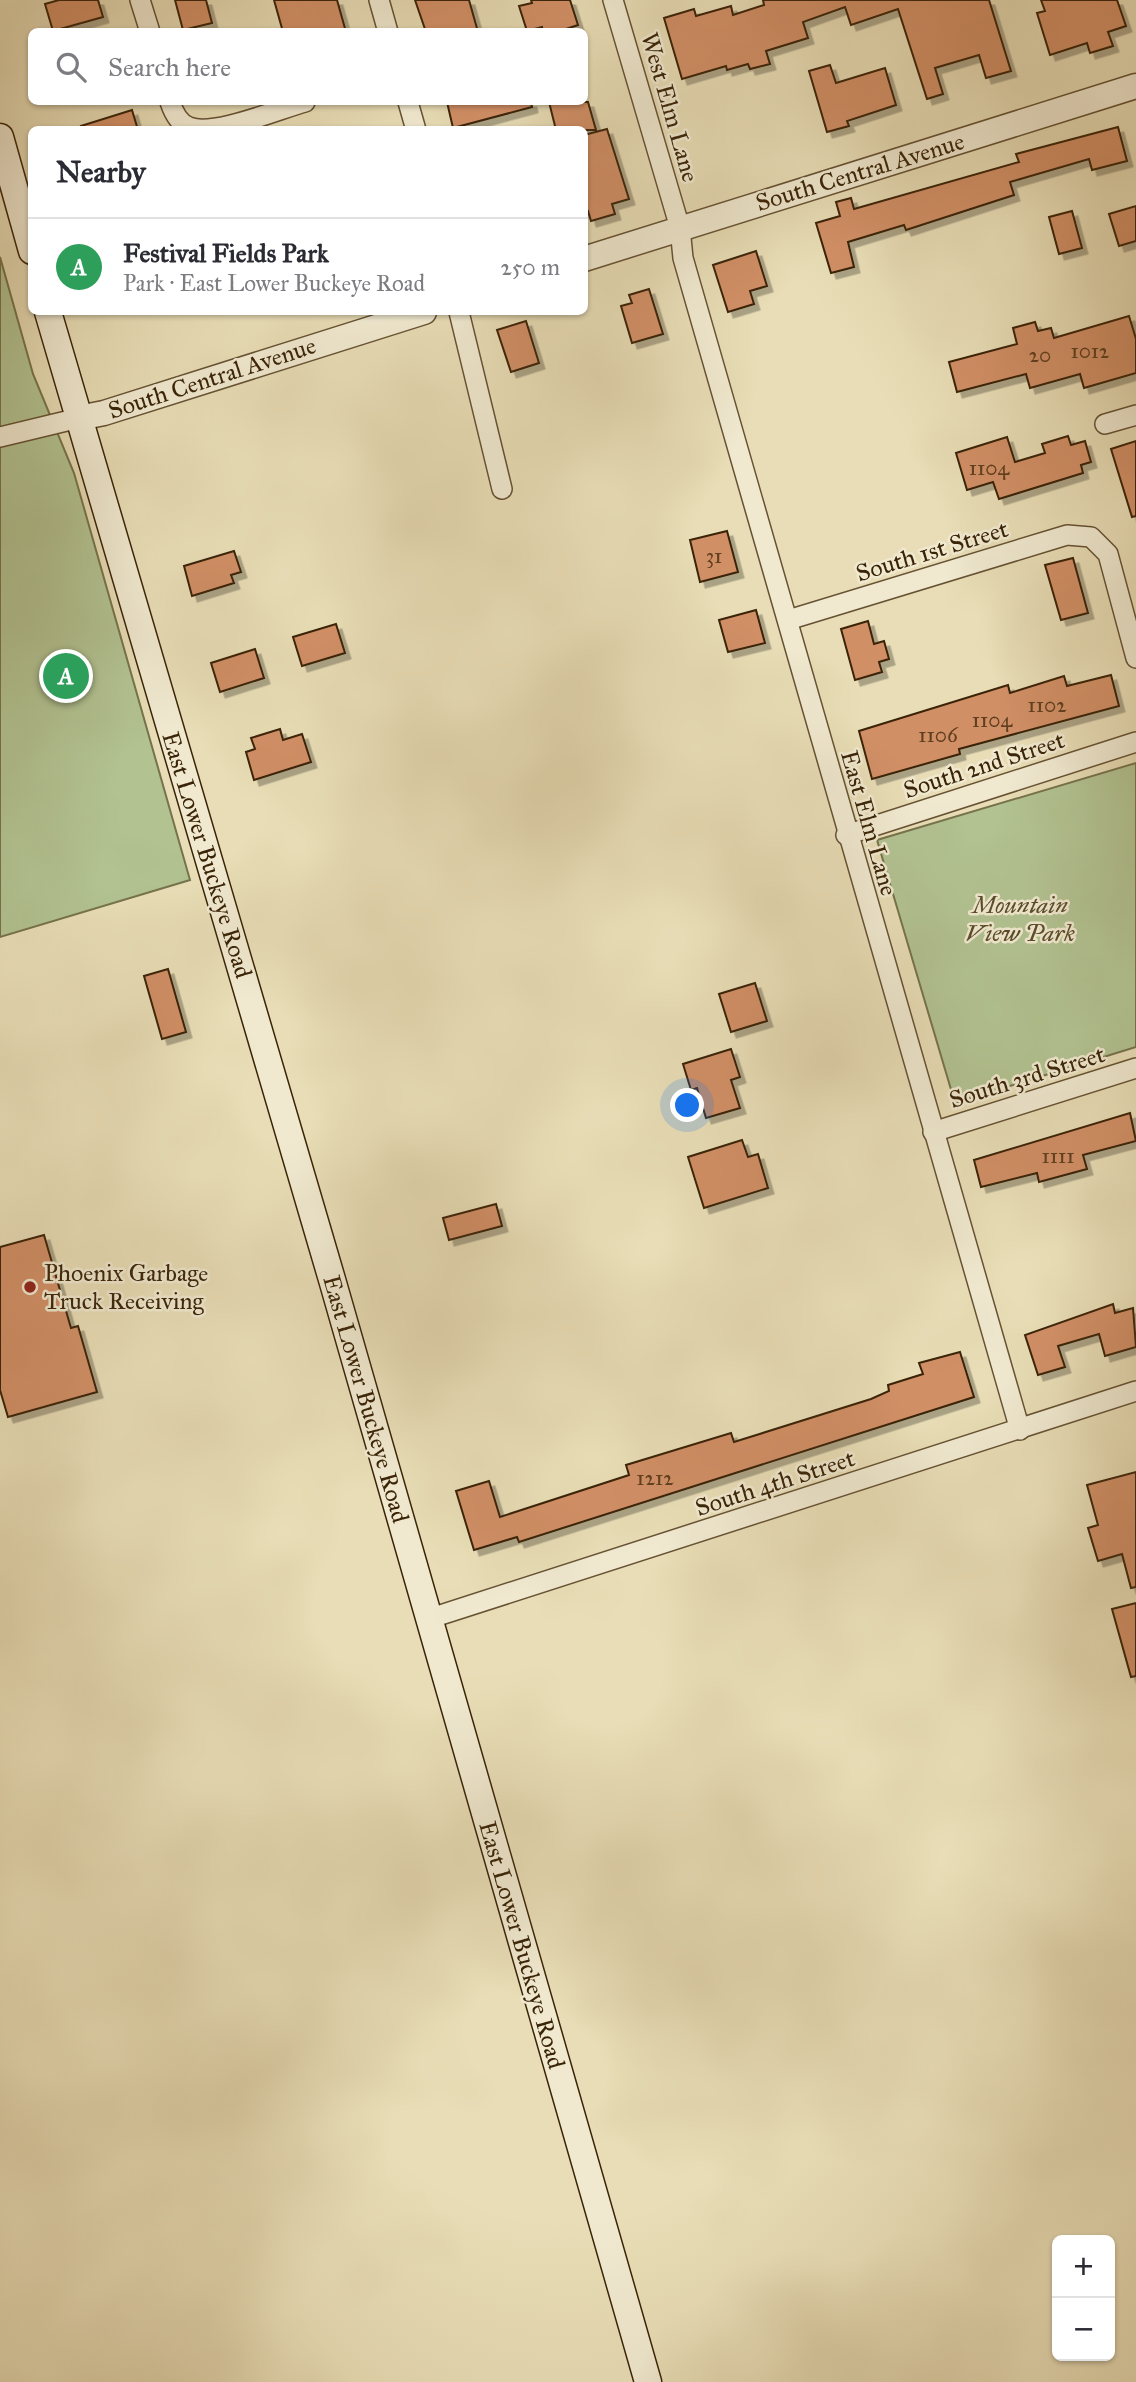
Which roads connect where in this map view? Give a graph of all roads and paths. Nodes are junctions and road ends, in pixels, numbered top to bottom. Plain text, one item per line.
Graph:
1 (140, 0) edge
2 (379, 0) edge
3 (613, 0) edge
4 (149, 28) edge
5 (387, 28) edge
6 (1136, 86) edge
7 (171, 105) edge
8 (295, 105) edge
9 (409, 105) edge
10 (187, 126) edge
11 (222, 126) edge
12 (415, 126) edge
13 (0, 137) edge
14 (680, 228) junction
15 (28, 237) edge
16 (588, 258) edge
17 (49, 315) edge
18 (414, 315) edge
19 (459, 315) edge
20 (1136, 415) edge
21 (79, 418) junction
22 (1105, 425) dead end
23 (0, 437) edge
24 (502, 489) dead end
25 (788, 620) junction
26 (1136, 658) edge
27 (1136, 742) edge
28 (846, 835) junction
29 (1136, 1068) edge
30 (933, 1132) junction
31 (1136, 1391) edge
32 (1020, 1430) junction
33 (428, 1619) junction
34 (649, 2382) edge

1 - 4 street
2 - 5 street
3 - 14 street, West Elm Lane
6 - 14 street, South Central Avenue
7 - 10 street
8 - 11 street
9 - 12 street
13 - 15 main road
14 - 16 street, South Central Avenue
14 - 25 street, East Elm Lane
17 - 21 main road, East Lower Buckeye Road
18 - 21 street, South Central Avenue
19 - 24 street
20 - 22 street
21 - 23 street
21 - 33 main road, East Lower Buckeye Road
25 - 26 street, South 1st Street
25 - 28 street, East Elm Lane
27 - 28 street, South 2nd Street
28 - 30 street, East Elm Lane
29 - 30 street, South 3rd Street
30 - 32 street, East Elm Lane
31 - 32 street, South 4th Street
32 - 33 street, South 4th Street
33 - 34 main road, East Lower Buckeye Road

